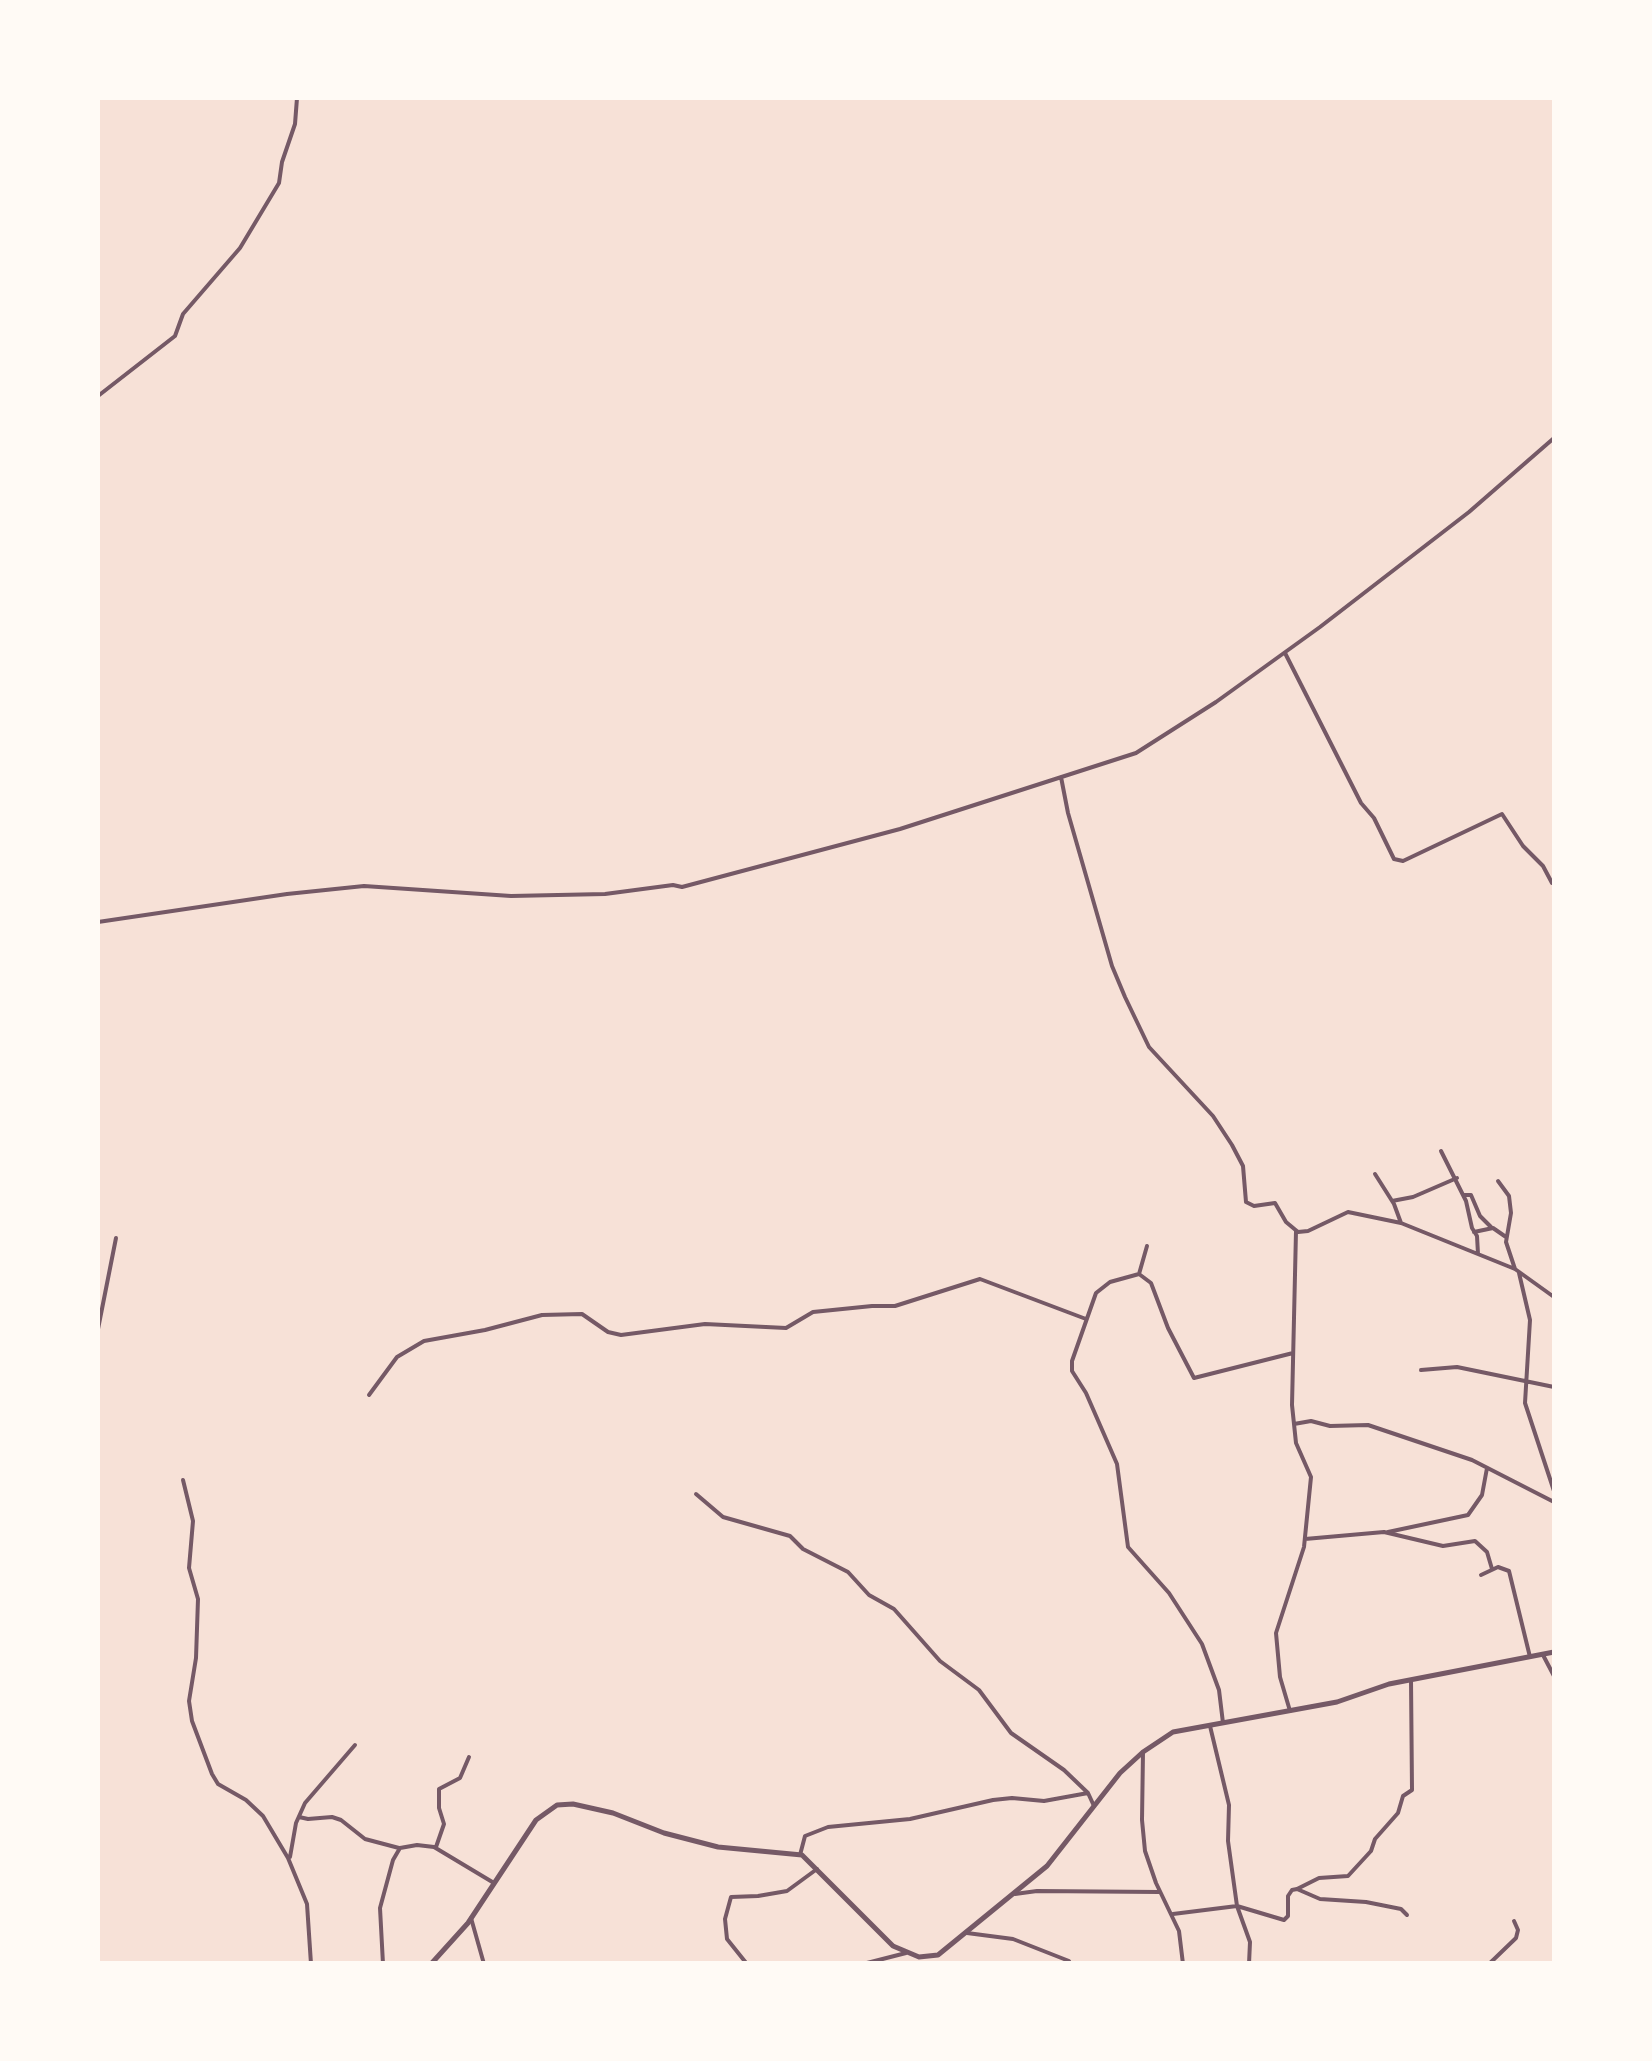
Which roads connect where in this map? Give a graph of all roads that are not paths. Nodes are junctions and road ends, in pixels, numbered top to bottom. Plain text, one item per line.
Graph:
1 (297, 98) edge
2 (98, 396) edge
3 (1554, 438) edge
4 (1284, 653) junction
5 (1061, 777) junction
6 (1552, 884) dead end
7 (98, 922) edge
8 (1441, 1151) dead end
9 (1376, 1174) dead end
10 (1457, 1178) junction
11 (1498, 1182) dead end
12 (1464, 1195) junction
13 (1392, 1201) junction
14 (1401, 1223) junction
15 (1491, 1228) junction
16 (1296, 1231) junction
17 (1474, 1232) junction
18 (1506, 1237) junction
19 (116, 1238) dead end
20 (1147, 1246) dead end
21 (1478, 1254) junction
22 (1517, 1271) junction
23 (1139, 1274) junction
24 (1554, 1297) edge
25 (1086, 1318) junction
26 (98, 1329) edge
27 (1293, 1353) junction
28 (1420, 1370) dead end
29 (1525, 1382) junction
30 (1554, 1387) edge
31 (369, 1395) dead end
32 (1294, 1424) junction
33 (1488, 1467) junction
34 (183, 1480) dead end
35 (1554, 1491) edge
36 (696, 1494) dead end
37 (1554, 1502) edge
38 (1388, 1532) junction
39 (1305, 1539) junction
40 (1492, 1569) junction
41 (1482, 1575) dead end
42 (1554, 1652) edge
43 (1542, 1655) junction
44 (1530, 1657) junction
45 (1554, 1676) edge
46 (1411, 1680) junction
47 (1290, 1711) junction
48 (1223, 1723) junction
49 (1210, 1726) junction
50 (355, 1745) dead end
51 (1143, 1752) junction
52 (470, 1757) dead end
53 (1088, 1794) junction
54 (1094, 1806) junction
55 (298, 1817) junction
56 (400, 1848) junction
57 (436, 1848) junction
58 (800, 1855) junction
59 (290, 1862) junction
60 (817, 1869) junction
61 (494, 1883) junction
62 (1298, 1889) junction
63 (1161, 1892) junction
64 (1015, 1894) junction
65 (1237, 1906) junction
66 (1173, 1914) junction
67 (1408, 1915) dead end
68 (470, 1918) junction
69 (1514, 1921) dead end
70 (968, 1933) junction
71 (906, 1953) junction
72 (896, 1956) junction
73 (1069, 1961) dead end
74 (311, 1964) edge
75 (383, 1964) edge
76 (431, 1964) edge
77 (484, 1964) edge
78 (746, 1964) edge
79 (863, 1964) edge
80 (893, 1964) edge
81 (1183, 1964) edge
82 (1250, 1964) edge
83 (1490, 1964) edge

1 - 2 street
3 - 4 street
4 - 5 street
4 - 6 street
5 - 7 street
5 - 16 street
8 - 10 street
9 - 13 street
10 - 12 street
10 - 13 street
11 - 18 street
12 - 15 street
12 - 17 street
13 - 14 street
14 - 16 street
14 - 21 street
15 - 17 street
15 - 18 street
16 - 27 street
17 - 21 street
18 - 22 street
19 - 26 street
20 - 23 street
21 - 22 street
22 - 24 street
22 - 29 street
23 - 25 street
23 - 27 street
25 - 31 street
25 - 48 street
27 - 32 street
28 - 29 street
29 - 30 street
29 - 35 street
32 - 33 street
32 - 39 street
33 - 37 street
33 - 38 street
34 - 59 street
36 - 53 street
38 - 39 street
38 - 40 street
39 - 47 street
40 - 41 street
40 - 44 street
42 - 43 street
43 - 44 street
43 - 45 street
44 - 46 street
46 - 47 street
46 - 62 street
47 - 48 street
48 - 49 street
49 - 51 street
49 - 65 street
50 - 55 street
51 - 54 street
51 - 63 street
52 - 57 street
53 - 54 street
53 - 58 street
54 - 64 street
55 - 56 street
55 - 59 street
56 - 57 street
56 - 75 street
57 - 61 street
58 - 60 street
58 - 61 street
59 - 74 street
60 - 71 street
60 - 78 street
61 - 68 street
62 - 65 street
62 - 67 street
63 - 64 street
63 - 66 street
64 - 70 street
65 - 66 street
65 - 82 street
66 - 81 street
68 - 76 street
68 - 77 street
69 - 83 street
70 - 71 street
70 - 73 street
71 - 72 street
72 - 79 street
72 - 80 street

